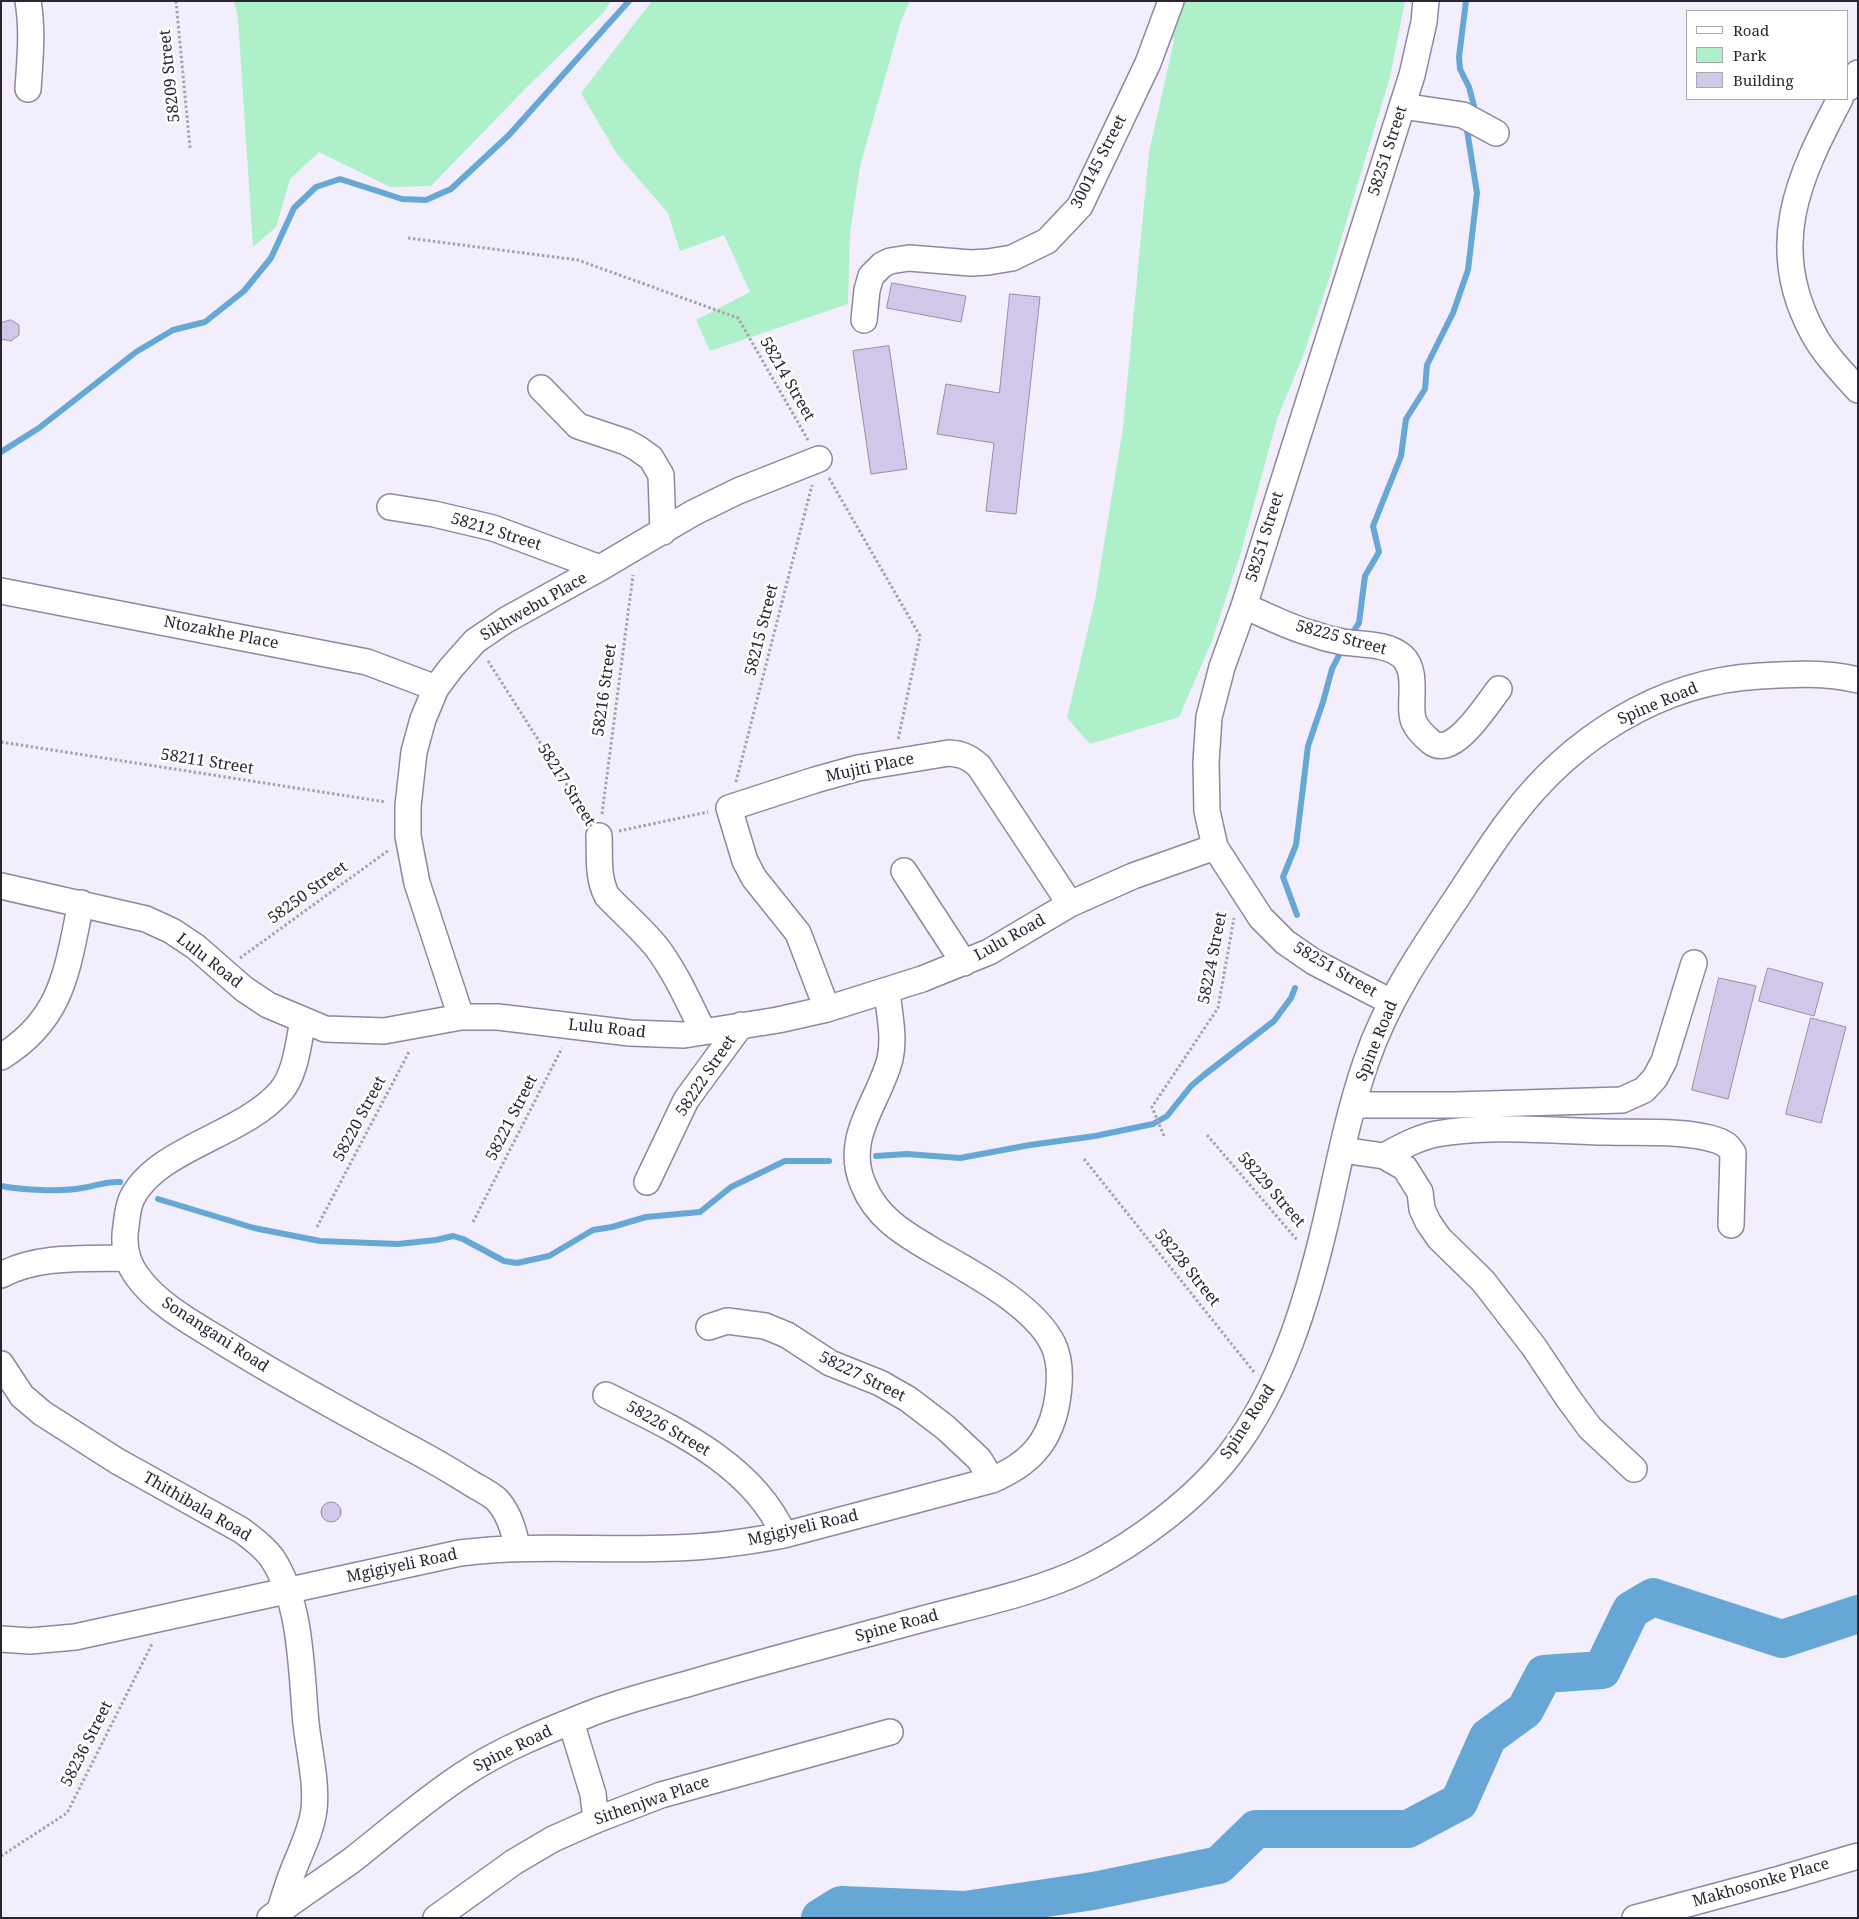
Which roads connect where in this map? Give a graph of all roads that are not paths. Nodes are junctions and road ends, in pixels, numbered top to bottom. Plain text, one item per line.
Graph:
1 (28, 1) edge
2 (1171, 1) edge
3 (1426, 1) edge
4 (1858, 73) edge
5 (1849, 86) edge
6 (28, 89) dead end
7 (1839, 100) edge
8 (1402, 106) junction
9 (1496, 133) dead end
10 (864, 320) dead end
11 (541, 388) dead end
12 (1858, 390) edge
13 (819, 459) road end
14 (390, 506) dead end
15 (663, 532) junction
16 (600, 568) junction
17 (1, 591) edge
18 (1244, 606) junction
19 (1858, 680) edge
20 (436, 688) junction
21 (1500, 689) dead end
22 (599, 836) road end
23 (1215, 846) junction
24 (904, 871) dead end
25 (1, 886) edge
26 (81, 903) junction
27 (1070, 904) junction
28 (964, 963) junction
29 (1694, 963) dead end
30 (887, 991) junction
31 (1391, 1002) junction
32 (827, 1009) junction
33 (461, 1017) junction
34 (303, 1021) junction
35 (741, 1025) junction
36 (703, 1031) junction
37 (1, 1057) edge
38 (1353, 1105) junction
39 (1342, 1150) junction
40 (1384, 1156) junction
41 (646, 1182) dead end
42 (1731, 1225) dead end
43 (127, 1258) junction
44 (1, 1275) edge
45 (708, 1327) dead end
46 (1, 1364) edge
47 (606, 1394) dead end
48 (1634, 1469) dead end
49 (992, 1480) junction
50 (784, 1535) junction
51 (518, 1547) junction
52 (289, 1590) junction
53 (1, 1639) edge
54 (571, 1722) junction
55 (890, 1732) dead end
56 (596, 1820) junction
57 (1858, 1856) edge
58 (275, 1914) edge
59 (436, 1918) edge
60 (1635, 1918) edge

1 - 6 street
2 - 10 street, 300145 Street
3 - 8 street, 58251 Street
4 - 5 street
7 - 12 street
8 - 9 street
8 - 18 street, 58251 Street
11 - 15 street
13 - 15 street, Sikhwebu Place
14 - 16 street, 58212 Street
15 - 16 street, Sikhwebu Place
16 - 20 street, Sikhwebu Place
17 - 20 street, Ntozakhe Place
18 - 21 street, 58225 Street
18 - 23 street, 58251 Street
19 - 31 street, Spine Road
20 - 33 street, Sikhwebu Place
22 - 36 street, 58217 Street
23 - 27 street, Lulu Road
23 - 31 street, 58251 Street
24 - 28 street
25 - 26 street, Lulu Road
26 - 34 street, Lulu Road
26 - 37 street
27 - 28 street, Lulu Road
27 - 32 street, Mujiti Place
28 - 30 street, Lulu Road
29 - 38 street
30 - 32 street, Lulu Road
30 - 49 street, Mgigiyeli Road
31 - 38 street, Spine Road
32 - 35 street, Lulu Road
33 - 34 street, Lulu Road
33 - 36 street, Lulu Road
34 - 43 street, Sonangani Road
35 - 36 street, Lulu Road
35 - 41 street, 58222 Street
38 - 39 street, Spine Road
39 - 40 street
39 - 54 street, Spine Road
40 - 42 street
40 - 48 street
43 - 44 street
43 - 51 street, Sonangani Road
45 - 49 street, 58227 Street
46 - 52 street, Thithibala Road
47 - 50 street, 58226 Street
49 - 50 street, Mgigiyeli Road
50 - 51 street, Mgigiyeli Road
51 - 52 street, Mgigiyeli Road
52 - 53 street, Mgigiyeli Road
52 - 58 street, Thithibala Road
54 - 56 street
54 - 58 street, Spine Road
55 - 56 street, Sithenjwa Place
56 - 59 street, Sithenjwa Place
57 - 60 street, Makhosonke Place

